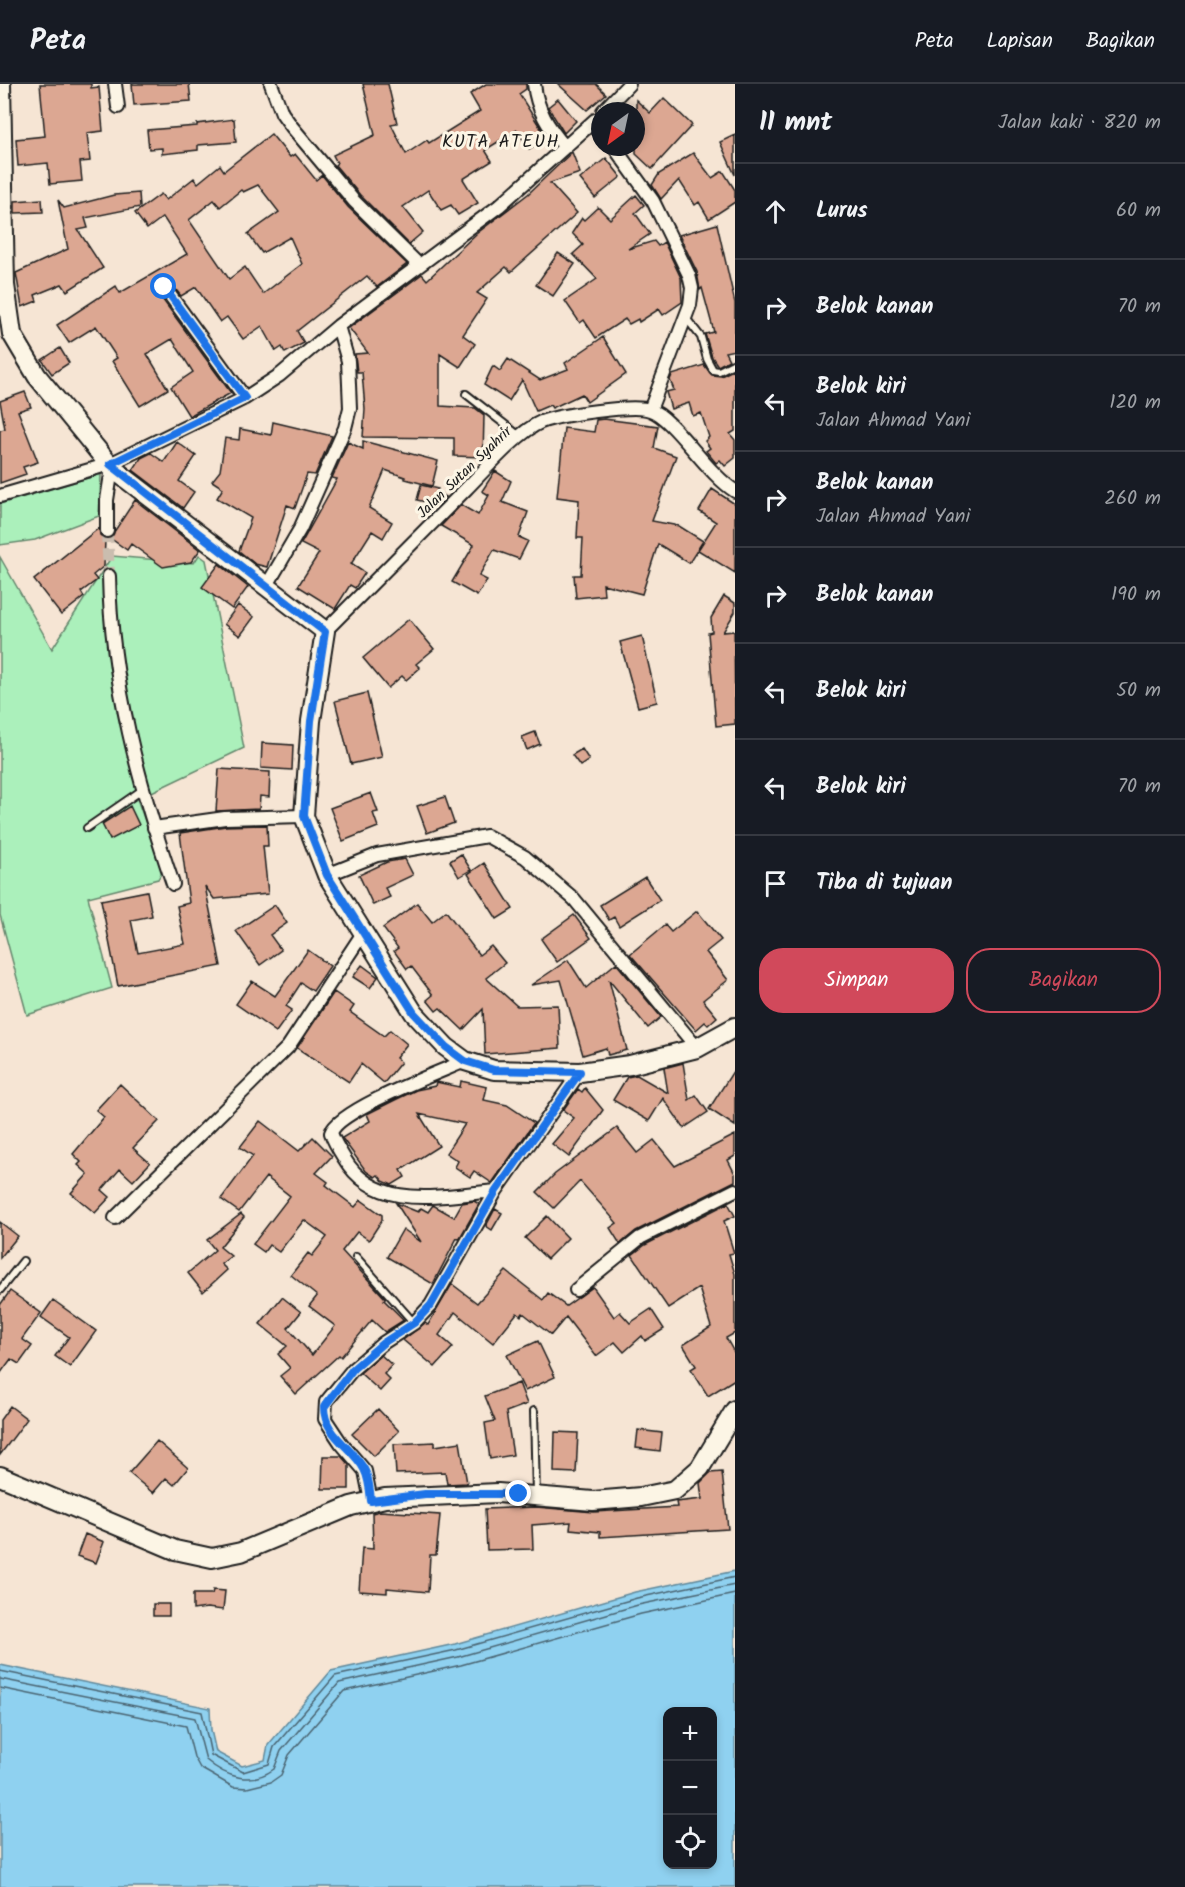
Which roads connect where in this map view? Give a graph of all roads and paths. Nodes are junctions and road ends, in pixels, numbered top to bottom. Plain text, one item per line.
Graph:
1 (1, 84) edge
2 (115, 84) edge
3 (271, 84) edge
4 (534, 84) edge
5 (629, 84) edge
6 (613, 102) edge
7 (118, 107) dead end
8 (591, 125) edge
9 (564, 147) junction
10 (620, 156) edge
11 (419, 265) junction
12 (164, 287) dead end
13 (685, 317) junction
14 (338, 326) junction
15 (735, 363) edge
16 (466, 394) dead end
17 (245, 398) junction
18 (650, 410) junction
19 (521, 437) junction
20 (111, 466) junction
21 (735, 491) edge
22 (0, 496) edge
23 (107, 531) tunnel mouth
24 (109, 576) tunnel mouth
25 (266, 587) junction
26 (325, 632) junction
27 (142, 790) junction
28 (304, 816) junction
29 (87, 828) dead end
30 (154, 828) junction
31 (327, 875) junction
32 (173, 884) dead end
33 (363, 933) junction
34 (735, 1027) edge
35 (697, 1047) junction
36 (465, 1061) junction
37 (580, 1072) junction
38 (735, 1190) edge
39 (496, 1191) junction
40 (115, 1218) dead end
41 (356, 1257) dead end
42 (23, 1260) dead end
43 (0, 1290) edge
44 (576, 1290) dead end
45 (414, 1323) junction
46 (534, 1410) dead end
47 (735, 1410) edge
48 (0, 1476) edge
49 (536, 1495) junction
50 (371, 1501) junction

1 - 20 street
2 - 7 street
3 - 11 street
4 - 9 street
5 - 6 street
8 - 9 street
9 - 11 street
10 - 13 street
11 - 14 street
12 - 17 street
13 - 15 lane
13 - 18 street
14 - 17 street
14 - 25 street
16 - 19 lane
17 - 20 street
18 - 19 street, Jalan Sutan Syahrir
18 - 21 street
19 - 26 street, Jalan Sutan Syahrir
20 - 22 street
20 - 23 street
20 - 25 street
24 - 27 street
25 - 26 street
26 - 28 street
27 - 29 lane
27 - 30 street
28 - 30 street
28 - 31 street
30 - 32 street
31 - 33 street
31 - 35 street
33 - 36 street
33 - 40 street
34 - 35 street
35 - 37 street
36 - 37 street
36 - 39 street
37 - 39 street
38 - 44 street
39 - 45 street
41 - 45 lane
42 - 43 lane
45 - 50 street
46 - 49 lane
47 - 49 street
48 - 50 street
49 - 50 street

